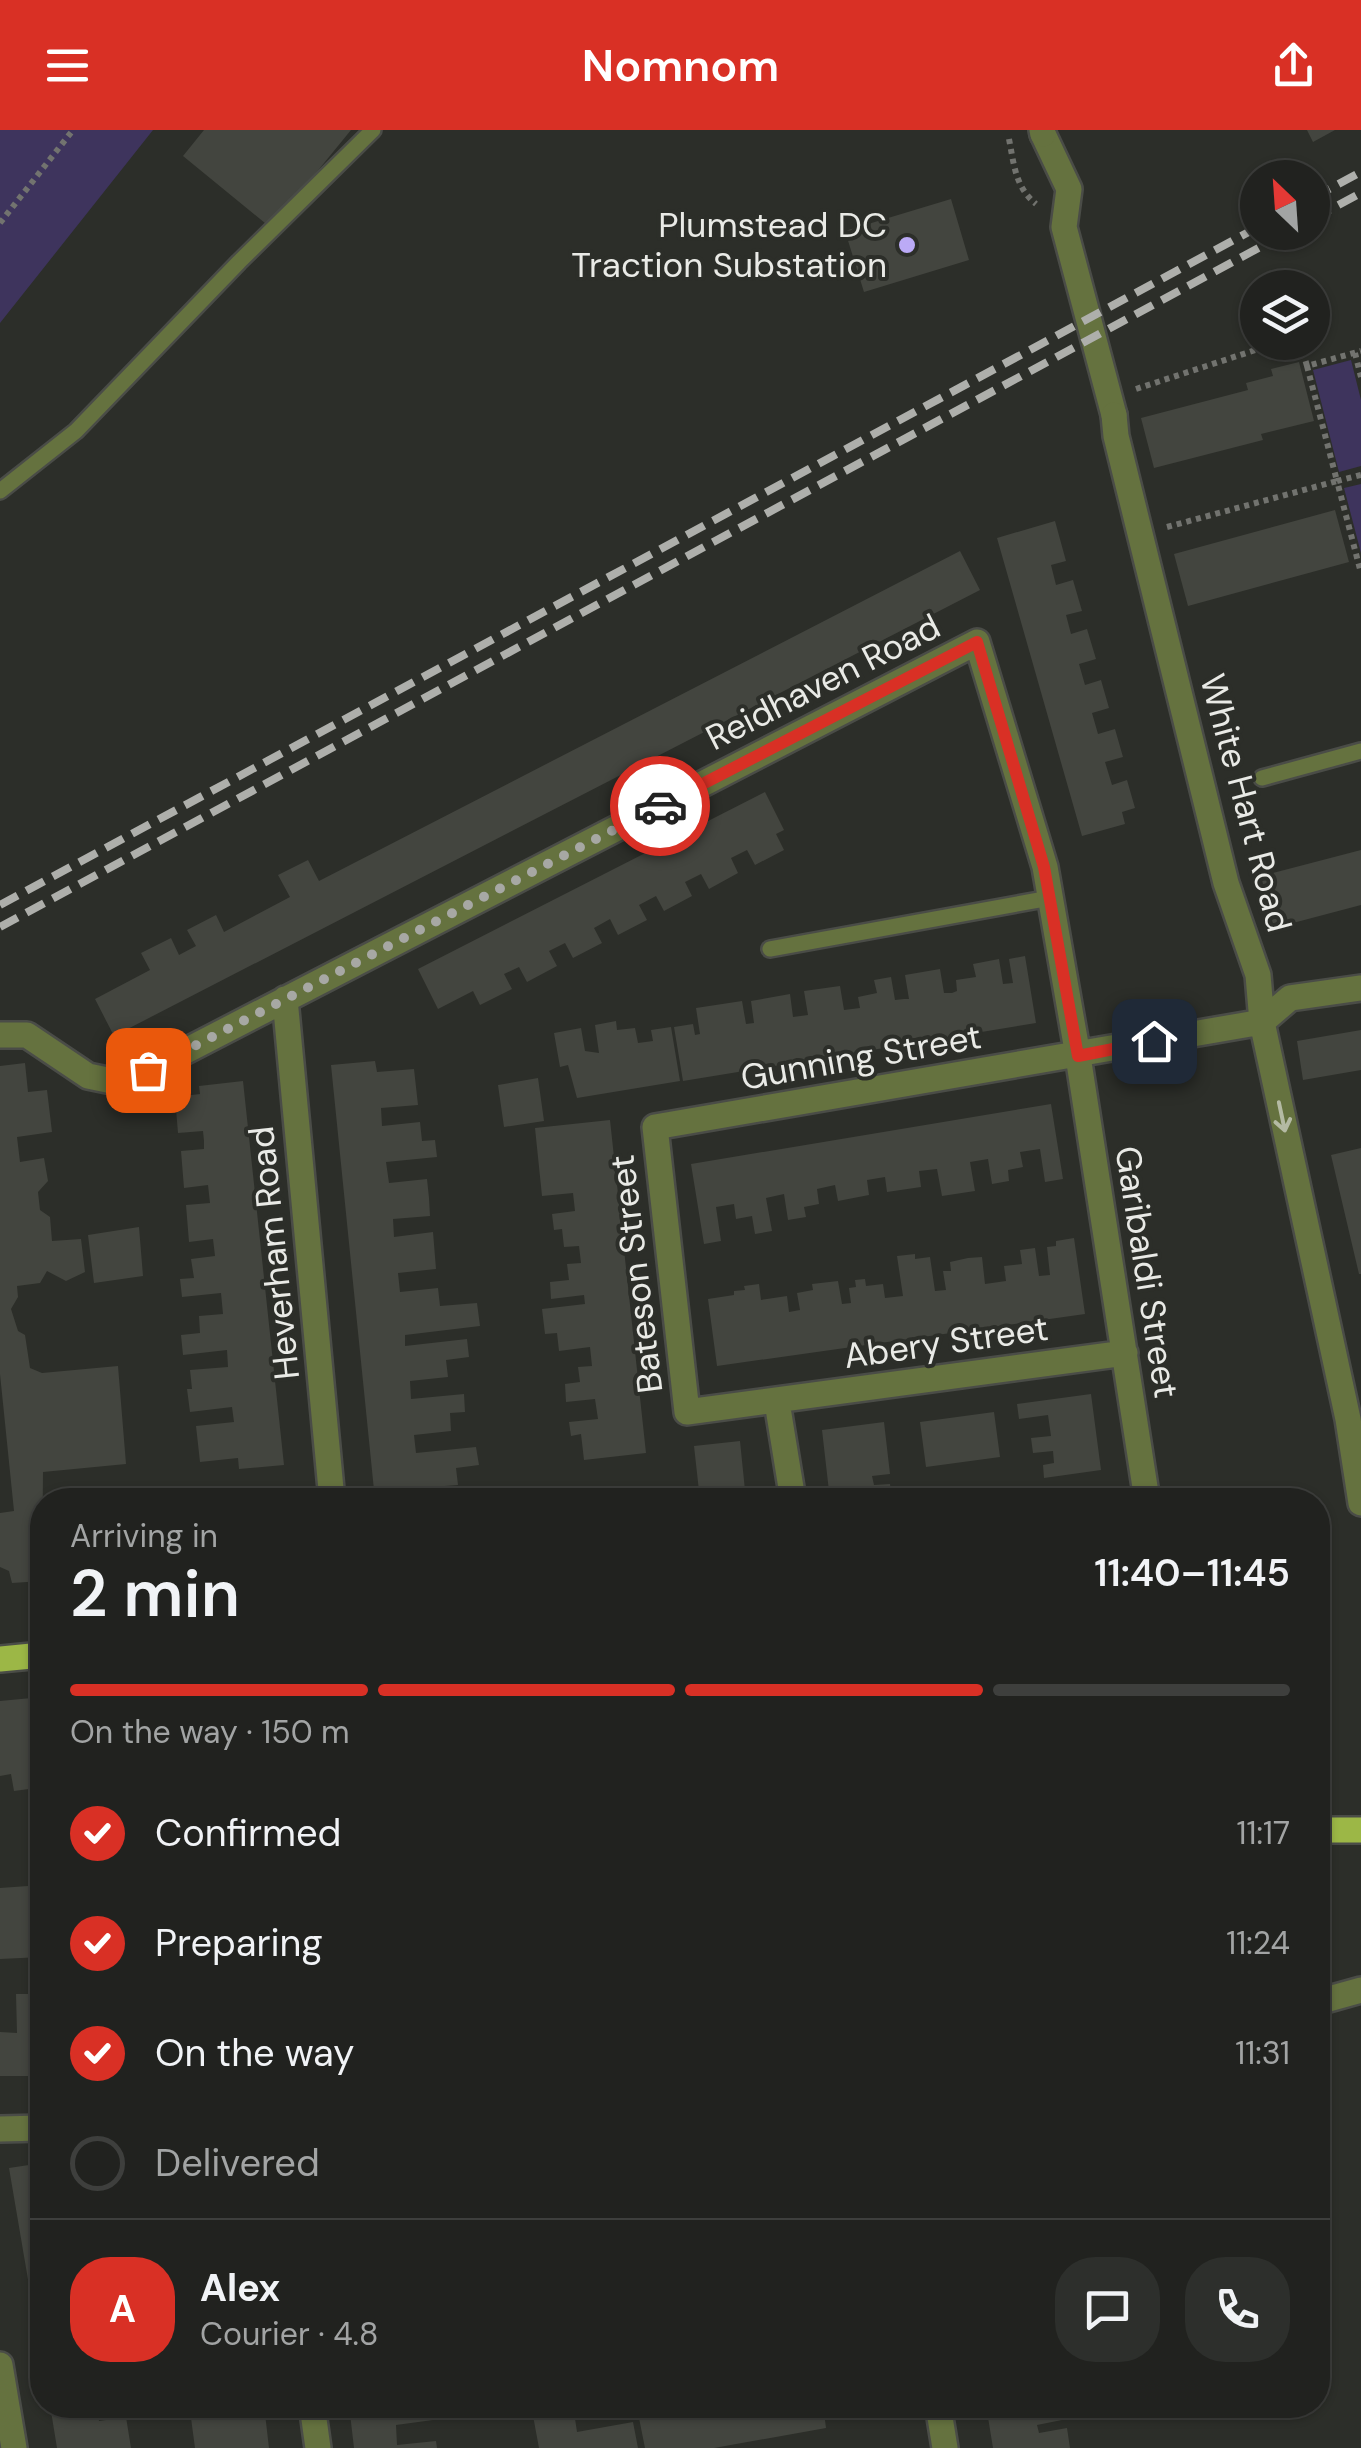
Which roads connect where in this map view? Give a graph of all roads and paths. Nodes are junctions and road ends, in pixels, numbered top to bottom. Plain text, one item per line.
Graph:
1 (74, 130) edge
2 (373, 130) edge
3 (1013, 130) edge
4 (1042, 132) edge
5 (0, 223) edge
6 (1064, 226) junction
7 (1358, 352) edge
8 (1240, 355) edge
9 (1305, 360) edge
10 (1307, 366) junction
11 (1361, 377) edge
12 (1113, 408) junction
13 (1361, 475) edge
14 (1337, 481) junction
15 (0, 491) edge
16 (1142, 533) junction
17 (1361, 573) edge
18 (1361, 750) edge
19 (1262, 778) dead end
20 (1050, 898) junction
21 (770, 949) dead end
22 (1361, 988) edge
23 (284, 999) junction
24 (1262, 1022) junction
25 (0, 1035) edge
26 (1078, 1056) junction
27 (655, 1128) joint
28 (1124, 1352) junction
29 (777, 1402) junction
30 (688, 1412) joint
31 (331, 1488) edge
32 (791, 1488) edge
33 (1145, 1488) edge
34 (1361, 1503) edge
35 (30, 1655) edge
36 (0, 1659) edge
37 (1330, 1830) edge
38 (1361, 1830) edge
39 (1361, 1990) edge
40 (1330, 1999) edge
41 (30, 2128) edge
42 (0, 2129) edge
43 (0, 2366) edge
44 (314, 2418) edge
45 (940, 2418) edge
46 (14, 2448) edge
47 (318, 2448) edge
48 (945, 2448) edge

1 - 5 path
2 - 15 lane
3 - 6 path
4 - 6 street, White Hart Road
6 - 12 street, White Hart Road
7 - 10 path
7 - 11 path
8 - 12 path
9 - 10 path
10 - 14 path
12 - 16 street, White Hart Road
13 - 14 path
14 - 16 path
14 - 17 path
16 - 24 street, White Hart Road
18 - 19 lane
20 - 21 lane
20 - 23 street, Reidhaven Road
20 - 26 street, Reidhaven Road
22 - 24 street
23 - 25 street, Reidhaven Road
23 - 31 street, Heverham Road
24 - 26 street, Gunning Street
24 -> 34 street, White Hart Road
26 - 27 street, Gunning Street
26 - 28 street, Garibaldi Street
27 - 30 street, Bateson Street
28 - 29 street, Abery Street
28 - 33 street, Garibaldi Street
29 - 30 street, Abery Street
29 - 32 street
35 - 36 main road
37 - 38 main road
39 - 40 street
41 - 42 street
43 - 46 street
44 - 47 street
45 - 48 street

